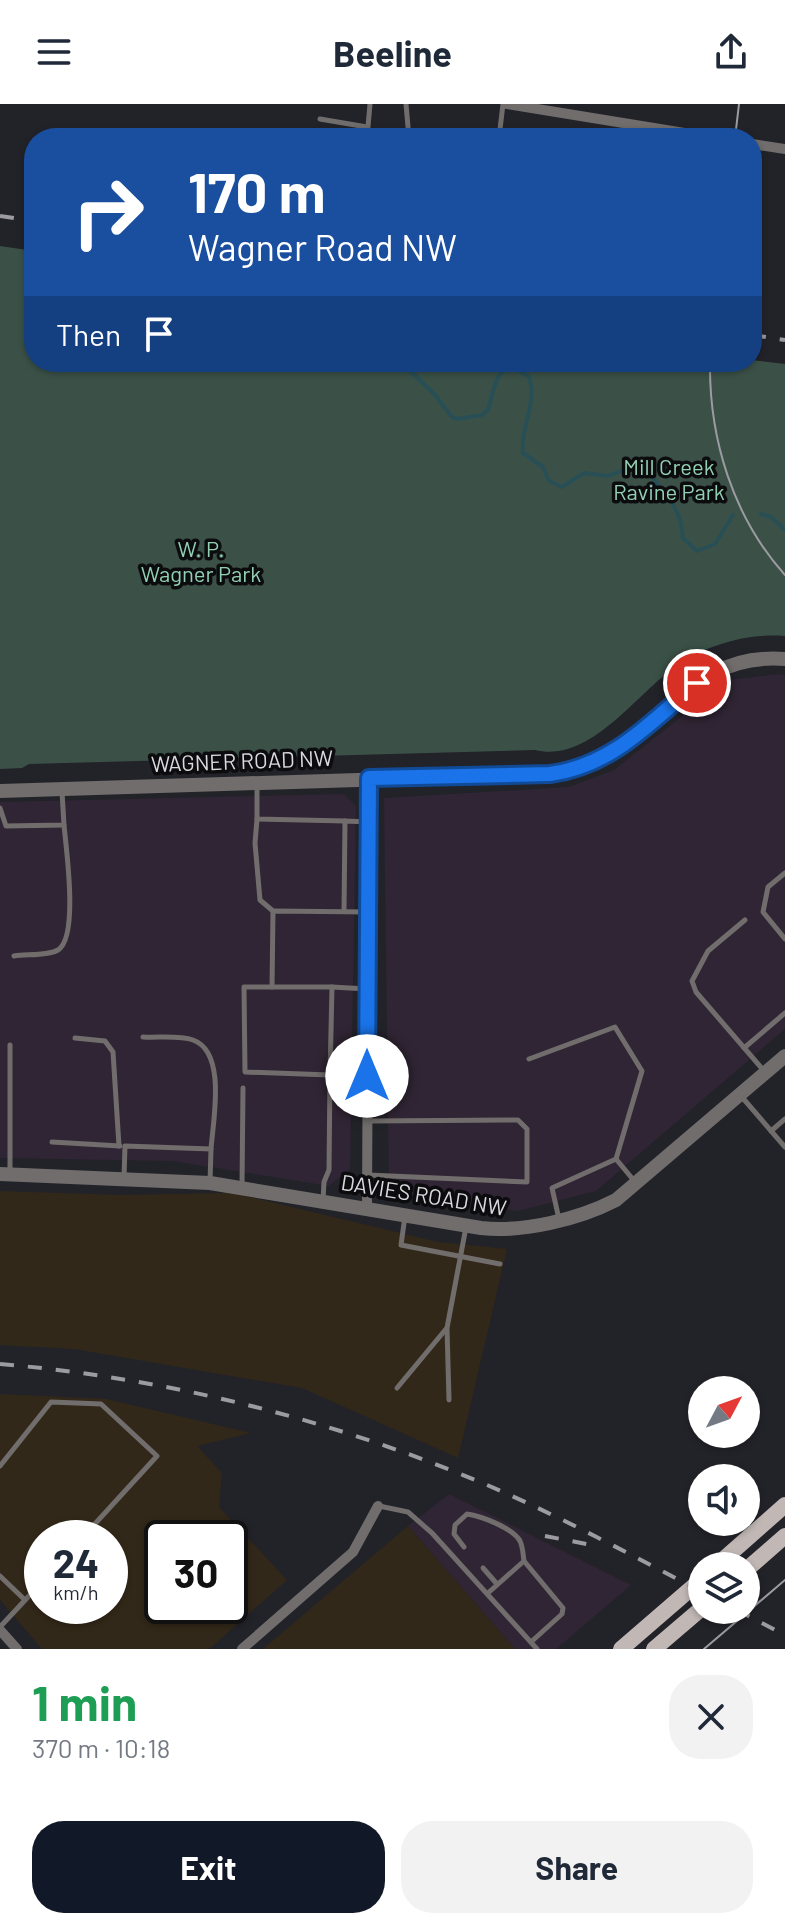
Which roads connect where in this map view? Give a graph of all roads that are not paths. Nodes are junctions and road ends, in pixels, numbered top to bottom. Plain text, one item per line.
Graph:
1 (370, 104) edge
2 (406, 104) edge
3 (505, 104) edge
4 (320, 119) dead end
5 (367, 127) joint
6 (408, 128) edge
7 (501, 128) edge
8 (653, 128) edge
9 (762, 146) edge
10 (785, 149) edge
11 (785, 659) edge
12 (369, 778) junction
13 (257, 782) junction
14 (62, 788) junction
15 (0, 791) edge
16 (0, 808) edge
17 (257, 819) junction
18 (345, 821) junction
19 (369, 822) junction
20 (64, 825) junction
21 (785, 873) edge
22 (273, 911) junction
23 (344, 911) junction
24 (368, 912) junction
25 (745, 920) dead end
26 (785, 939) edge
27 (14, 956) dead end
28 (272, 987) junction
29 (332, 987) junction
30 (368, 989) junction
31 (785, 1013) edge
32 (143, 1037) dead end
33 (75, 1038) dead end
34 (10, 1045) dead end
35 (744, 1048) junction
36 (785, 1056) edge
37 (529, 1059) dead end
38 (765, 1072) junction
39 (330, 1075) junction
40 (367, 1076) junction
41 (243, 1088) dead end
42 (739, 1094) junction
43 (785, 1119) edge
44 (367, 1121) junction
45 (771, 1131) junction
46 (52, 1142) dead end
47 (122, 1146) junction
48 (785, 1147) edge
49 (211, 1149) junction
50 (616, 1159) junction
51 (5, 1174) edge
52 (367, 1174) junction
53 (124, 1179) junction
54 (210, 1183) junction
55 (636, 1183) junction
56 (242, 1187) junction
57 (323, 1201) junction
58 (367, 1208) junction
59 (405, 1215) junction
60 (559, 1219) junction
61 (466, 1226) junction
62 (460, 1256) junction
63 (500, 1264) dead end
64 (447, 1328) junction
65 (397, 1388) dead end
66 (449, 1400) dead end
67 (0, 1466) edge
68 (785, 1505) edge
69 (378, 1506) joint
70 (98, 1520) edge
71 (785, 1536) edge
72 (459, 1541) junction
73 (464, 1547) dead end
74 (448, 1551) junction
75 (732, 1552) edge
76 (760, 1558) edge
77 (524, 1561) junction
78 (483, 1568) dead end
79 (0, 1576) edge
80 (497, 1584) junction
81 (688, 1591) edge
82 (488, 1593) junction
83 (24, 1599) edge
84 (24, 1601) edge
85 (688, 1620) edge
86 (0, 1628) edge
87 (531, 1642) junction
88 (17, 1649) edge
89 (242, 1649) edge
90 (537, 1649) edge
91 (621, 1649) edge
92 (654, 1649) edge

1 - 5 lane
2 - 6 lane
3 - 7 lane
3 - 8 street
4 - 5 lane
9 - 10 street
11 - 12 street, WAGNER ROAD NW
12 - 13 street, WAGNER ROAD NW
12 - 19 street
13 - 14 street, WAGNER ROAD NW
13 - 17 lane
14 - 15 street, WAGNER ROAD NW
14 - 20 lane
16 - 20 lane
17 - 18 lane
17 - 22 lane
18 - 19 lane
18 - 23 lane
19 - 24 street
20 - 27 lane
21 - 26 lane
22 - 23 lane
22 - 28 lane
23 - 24 lane
24 - 30 street
25 - 35 lane
28 - 29 lane
28 - 39 lane
29 - 30 lane
29 - 39 lane
30 - 40 street
31 - 35 lane
32 - 49 lane
33 - 47 lane
34 - 51 lane
35 - 38 lane
36 - 38 street, DAVIES ROAD NW
37 - 50 lane
38 - 42 street, DAVIES ROAD NW
39 - 40 lane
39 - 57 lane
40 - 44 street
41 - 56 lane
42 - 45 lane
42 - 55 street, DAVIES ROAD NW
43 - 45 lane
44 - 52 street
44 - 52 lane
45 - 48 lane
46 - 47 lane
47 - 49 lane
47 - 53 lane
49 - 54 lane
50 - 55 lane
50 - 60 lane
51 - 53 street, DAVIES ROAD NW
52 - 58 street
53 - 54 street, DAVIES ROAD NW
54 - 56 street, DAVIES ROAD NW
55 - 60 street, DAVIES ROAD NW
56 - 57 street, DAVIES ROAD NW
57 - 58 street, DAVIES ROAD NW
58 - 59 street, DAVIES ROAD NW
59 - 61 street, DAVIES ROAD NW
59 - 62 lane
60 - 61 street, DAVIES ROAD NW
61 - 62 lane
62 - 63 lane
62 - 64 lane
64 - 65 lane
64 - 66 lane
67 - 70 lane
68 - 75 main road
69 - 74 lane
69 - 89 street
71 - 76 main road
72 - 73 lane
72 - 74 lane
72 - 77 lane
74 - 82 lane
77 - 80 lane
77 - 87 lane
78 - 80 lane
79 - 83 lane
80 - 82 lane
81 - 91 main road
82 - 87 lane
84 - 86 lane
85 - 92 main road
86 - 88 street
87 - 90 lane

